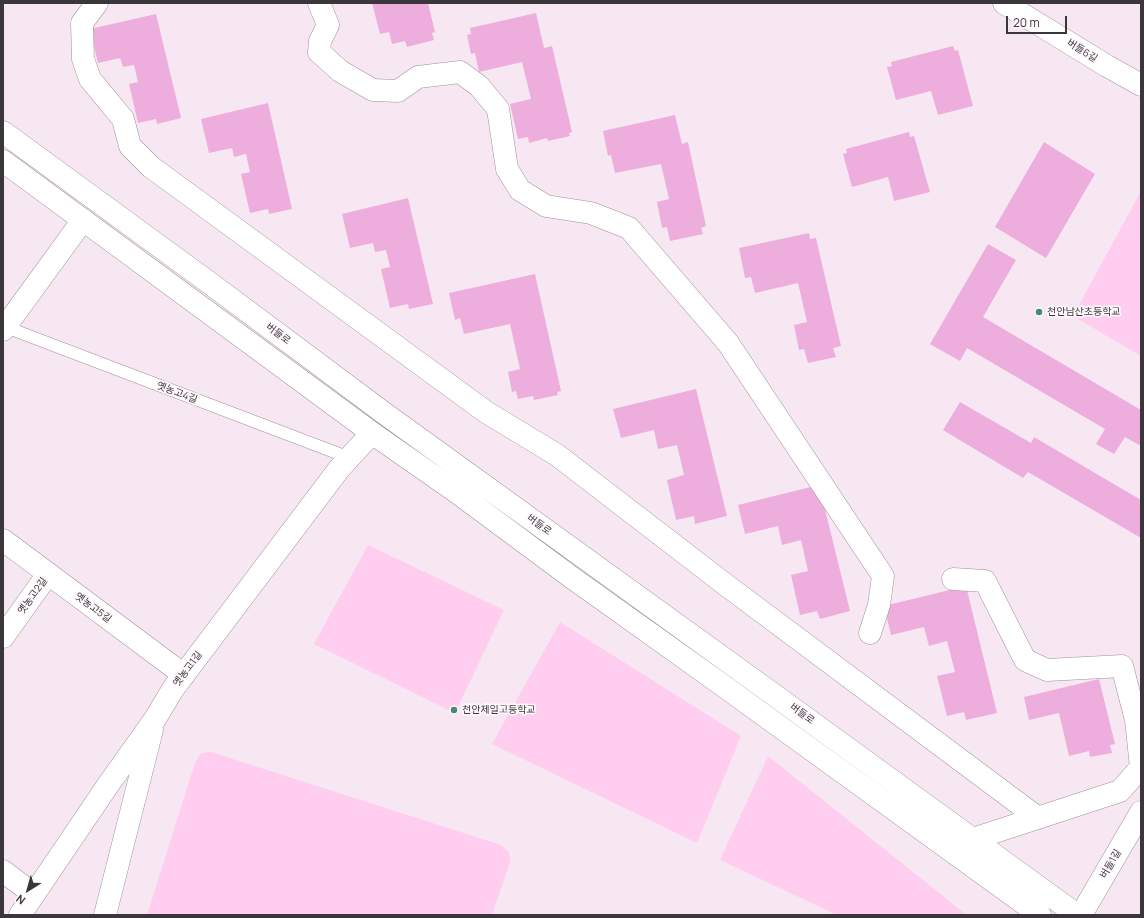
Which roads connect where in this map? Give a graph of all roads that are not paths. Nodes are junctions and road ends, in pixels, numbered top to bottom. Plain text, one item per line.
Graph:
1 (97, 3) edge
2 (319, 3) edge
3 (1004, 3) edge
4 (1141, 85) edge
5 (3, 132) edge
6 (3, 161) edge
7 (83, 220) junction
8 (4, 328) edge
9 (372, 433) junction
10 (350, 458) junction
11 (3, 540) edge
12 (48, 574) junction
13 (953, 579) dead end
14 (870, 634) dead end
15 (3, 637) edge
16 (184, 675) junction
17 (155, 719) junction
18 (1141, 812) edge
19 (1038, 818) junction
20 (973, 839) junction
21 (3, 872) edge
22 (33, 894) junction
23 (20, 915) edge
24 (105, 915) edge
25 (1040, 915) edge
26 (1077, 915) edge
27 (1081, 915) edge

1 - 19 street
2 - 14 street
3 - 4 street, 버들6길
5 - 20 street, 버들로
6 - 7 street
7 - 8 street, 옛농고4길
7 - 9 street
8 - 10 lane, 옛농고4길
9 - 10 street, 옛농고1길
9 - 25 street
10 - 16 street, 옛농고1길
11 - 12 street, 옛농고5길
12 - 15 street, 옛농고2길
12 - 16 street, 옛농고5길
13 - 19 street
16 - 17 street, 옛농고1길
17 - 22 street, 옛농고1길
17 - 24 street
18 - 27 street, 버들1길
19 - 20 street
20 - 26 street, 버들로
21 - 22 street
22 - 23 street, 옛농고1길

